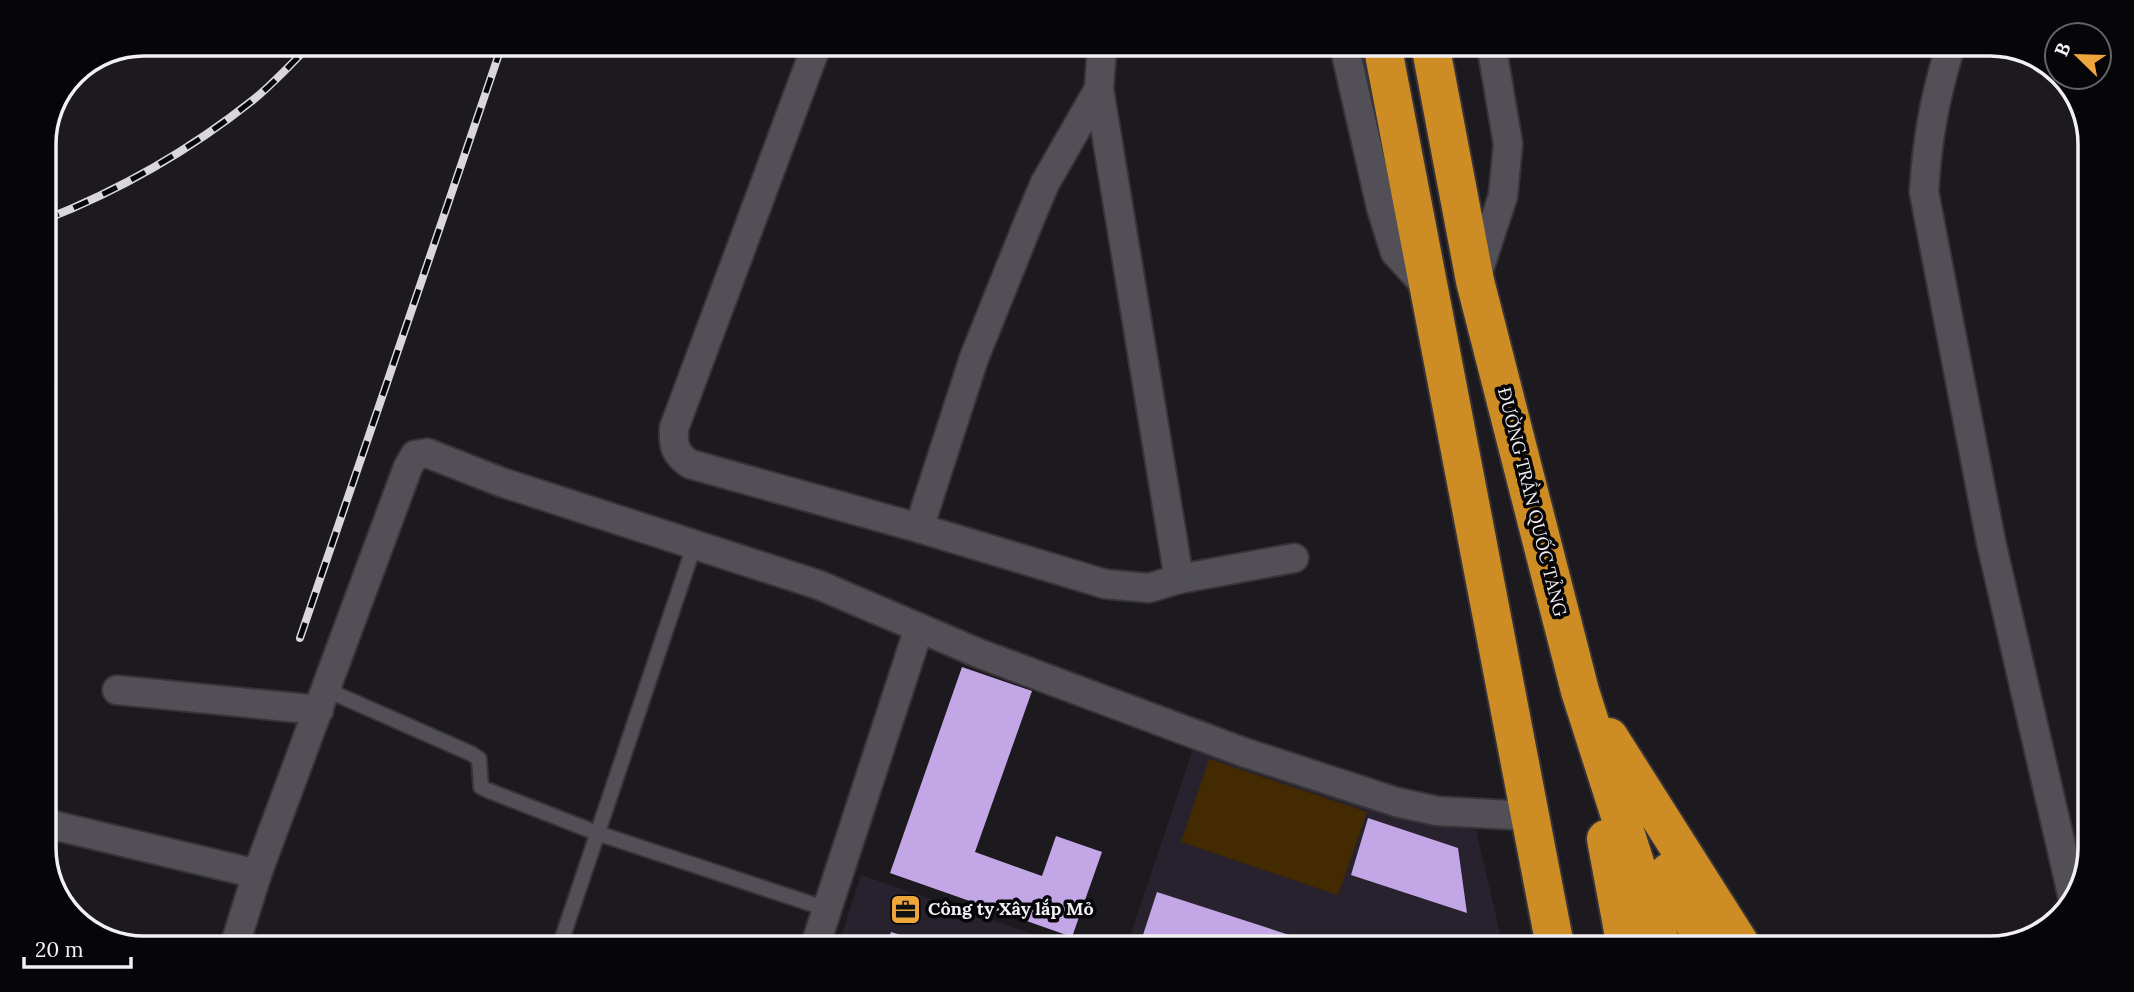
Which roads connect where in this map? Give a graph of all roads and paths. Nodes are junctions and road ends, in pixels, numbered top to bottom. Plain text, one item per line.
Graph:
1 (813, 56) edge
2 (1101, 56) edge
3 (1347, 56) edge
4 (1384, 56) edge
5 (1432, 56) edge
6 (1493, 56) edge
7 (1947, 56) edge
8 (1099, 89) junction
9 (1475, 281) junction
10 (1429, 289) junction
11 (919, 528) junction
12 (694, 546) junction
13 (1294, 558) dead end
14 (1179, 579) junction
15 (919, 628) junction
16 (117, 690) dead end
17 (1580, 691) junction
18 (323, 700) junction
19 (1530, 816) junction
20 (56, 826) edge
21 (597, 833) junction
22 (257, 874) junction
23 (2070, 884) edge
24 (827, 909) junction
25 (238, 936) edge
26 (563, 936) edge
27 (818, 936) edge
28 (1553, 936) edge
29 (1624, 936) edge
30 (1642, 936) edge
31 (1658, 936) edge
32 (1680, 936) edge
33 (1701, 936) edge
34 (1735, 936) edge

1 - 11 street
2 - 8 street
3 - 10 street
4 - 10 highway
5 - 9 highway, ĐƯỜNG TRẦN QUỐC TẢNG
6 - 9 street
7 - 23 street
8 - 11 street
8 - 14 street
9 - 17 highway, ĐƯỜNG TRẦN QUỐC TẢNG
10 - 19 highway
11 - 14 street
12 - 15 street
12 - 18 street
12 - 21 lane
13 - 14 street
15 - 19 street
15 - 24 street
16 - 18 street
17 - 29 highway
17 - 30 highway
17 - 31 highway, ĐƯỜNG TRẦN QUỐC TẢNG
17 - 32 highway
17 - 33 highway
17 - 34 highway
18 - 21 lane
18 - 22 street
19 - 28 highway
20 - 22 street
21 - 24 lane
21 - 26 lane
22 - 25 street
24 - 27 street

